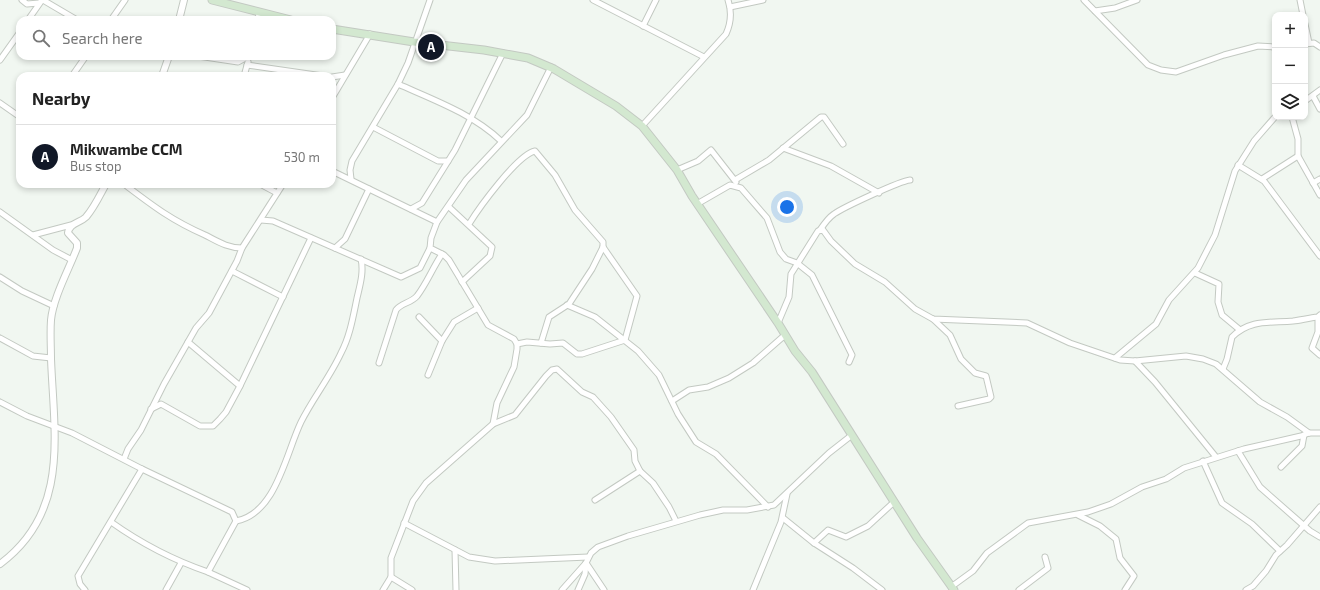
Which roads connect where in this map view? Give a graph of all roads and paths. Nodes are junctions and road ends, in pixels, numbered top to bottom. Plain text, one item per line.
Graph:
1 (22, 0) edge
2 (125, 0) edge
3 (184, 0) edge
4 (212, 0) edge
5 (593, 0) edge
6 (656, 0) edge
7 (728, 0) edge
8 (763, 0) edge
9 (1084, 0) edge
10 (1137, 0) edge
11 (1300, 0) edge
12 (41, 1) edge
13 (428, 1) edge
14 (27, 4) junction
15 (730, 7) junction
16 (1096, 11) junction
17 (33, 12) junction
18 (1302, 12) edge
19 (30, 16) edge
20 (69, 16) edge
21 (114, 16) edge
22 (179, 16) edge
23 (255, 16) edge
24 (643, 26) junction
25 (336, 30) edge
26 (370, 34) junction
27 (16, 38) edge
28 (414, 42) junction
29 (1308, 43) edge
30 (1272, 47) edge
31 (1320, 48) edge
32 (503, 53) junction
33 (704, 57) junction
34 (0, 60) edge
35 (83, 60) edge
36 (168, 60) edge
37 (225, 60) edge
38 (242, 60) edge
39 (248, 60) edge
40 (247, 65) junction
41 (551, 67) junction
42 (76, 72) edge
43 (163, 72) edge
44 (245, 72) edge
45 (296, 72) edge
46 (345, 75) junction
47 (336, 76) edge
48 (398, 84) junction
49 (1320, 90) edge
50 (336, 91) edge
51 (1313, 96) junction
52 (1308, 99) edge
53 (0, 103) edge
54 (1320, 109) edge
55 (16, 114) edge
56 (472, 118) junction
57 (1272, 120) edge
58 (1293, 120) edge
59 (642, 126) junction
60 (373, 127) junction
61 (501, 141) junction
62 (843, 144) dead end
63 (783, 148) junction
64 (1298, 156) junction
65 (448, 161) junction
66 (1238, 165) junction
67 (677, 170) junction
68 (336, 173) edge
69 (350, 179) junction
70 (1262, 179) junction
71 (1320, 179) edge
72 (735, 180) junction
73 (910, 180) dead end
74 (1313, 182) junction
75 (740, 187) junction
76 (104, 188) edge
77 (129, 188) edge
78 (268, 188) edge
79 (280, 188) edge
80 (370, 188) junction
81 (277, 193) junction
82 (878, 193) junction
83 (1320, 195) edge
84 (422, 203) junction
85 (697, 204) junction
86 (449, 207) junction
87 (411, 208) junction
88 (0, 212) edge
89 (422, 214) junction
90 (261, 220) junction
91 (437, 222) junction
92 (469, 224) junction
93 (71, 225) junction
94 (820, 230) junction
95 (33, 235) junction
96 (311, 238) junction
97 (343, 242) junction
98 (603, 247) junction
99 (242, 248) junction
100 (335, 248) junction
101 (430, 248) junction
102 (347, 253) junction
103 (442, 254) junction
104 (1320, 256) edge
105 (361, 259) junction
106 (72, 260) junction
107 (797, 263) junction
108 (232, 272) junction
109 (1195, 273) junction
110 (0, 277) edge
111 (462, 282) junction
112 (283, 297) junction
113 (567, 305) junction
114 (54, 306) junction
115 (478, 308) junction
116 (1319, 316) edge
117 (419, 317) dead end
118 (933, 319) junction
119 (778, 323) junction
120 (1240, 330) junction
121 (785, 335) junction
122 (0, 338) edge
123 (625, 340) junction
124 (442, 341) junction
125 (188, 342) junction
126 (541, 343) junction
127 (517, 344) junction
128 (1320, 354) edge
129 (51, 358) junction
130 (1115, 358) junction
131 (1135, 361) junction
132 (849, 362) dead end
133 (379, 363) dead end
134 (1223, 369) junction
135 (428, 375) dead end
136 (240, 386) junction
137 (672, 401) junction
138 (0, 402) edge
139 (958, 406) dead end
140 (151, 409) junction
141 (493, 424) junction
142 (54, 425) junction
143 (1320, 433) edge
144 (1306, 434) junction
145 (852, 436) junction
146 (1238, 451) junction
147 (1216, 457) junction
148 (124, 459) junction
149 (1203, 461) junction
150 (1281, 467) dead end
151 (142, 469) junction
152 (640, 471) junction
153 (787, 494) junction
154 (595, 500) dead end
155 (894, 502) junction
156 (768, 507) junction
157 (1320, 507) edge
158 (1078, 515) junction
159 (783, 518) junction
160 (236, 521) junction
161 (676, 521) junction
162 (111, 522) junction
163 (404, 523) junction
164 (1304, 526) junction
165 (1320, 537) edge
166 (814, 544) junction
167 (454, 550) junction
168 (1280, 551) junction
169 (588, 557) junction
170 (1045, 557) dead end
171 (181, 563) junction
172 (586, 563) junction
173 (0, 564) edge
174 (208, 572) junction
175 (391, 577) junction
176 (952, 588) edge
177 (85, 590) edge
178 (166, 590) edge
179 (247, 590) edge
180 (383, 590) edge
181 (412, 590) edge
182 (456, 590) edge
183 (562, 590) edge
184 (578, 590) edge
185 (604, 590) edge
186 (753, 590) edge
187 (882, 590) edge
188 (1019, 590) edge
189 (1125, 590) edge
190 (1246, 590) edge

1 - 14 street
2 - 21 street
3 - 22 street
4 - 23 main road
5 - 24 street
6 - 24 street
7 - 15 street
8 - 15 street
9 - 16 street
10 - 16 street
11 - 18 street
12 - 14 street
12 - 17 street
12 - 20 street
13 - 28 street
14 - 17 street
15 - 33 street
16 - 30 street
17 - 19 street
24 - 33 street
25 - 26 main road
26 - 28 main road
26 - 46 street
27 - 34 street
28 - 32 main road
28 - 48 street
29 - 31 street
32 - 41 main road
32 - 56 street
33 - 59 street
35 - 42 street
36 - 43 street
37 - 38 street
39 - 40 street
40 - 44 street
40 - 45 street
41 - 59 main road
41 - 61 street
46 - 47 street
46 - 50 street
48 - 56 street
48 - 60 street
49 - 51 street
51 - 52 street
51 - 54 street
53 - 55 street
56 - 61 street
56 - 65 street
57 - 66 street
58 - 64 street
59 - 67 main road
60 - 65 street
60 - 69 street
61 - 86 street
62 - 63 street
63 - 72 street
63 - 82 street
64 - 70 street
64 - 74 street
65 - 84 street
66 - 70 street
66 - 109 street
67 - 72 street
67 - 85 main road
68 - 69 street
69 - 80 street
70 - 104 street
71 - 74 street
72 - 75 street
73 - 82 street
74 - 83 street
75 - 85 street
75 - 107 street
76 - 93 street
77 - 99 street
78 - 81 street
79 - 81 street
80 - 87 street
80 - 97 street
81 - 90 street
82 - 94 street
84 - 87 street
84 - 89 street
85 - 119 main road
86 - 91 street
86 - 92 street
87 - 89 street
88 - 95 street
89 - 91 street
90 - 96 street
90 - 99 street
91 - 101 street
92 - 98 street
92 - 111 street
93 - 95 street
93 - 106 street
94 - 107 street
94 - 118 street
95 - 106 street
96 - 100 street
96 - 112 street
97 - 100 street
97 - 102 street
98 - 113 street
98 - 123 street
99 - 108 street
100 - 102 street
101 - 103 street
101 - 105 street
102 - 105 street
103 - 111 street
103 - 133 street
105 - 160 street
106 - 114 street
107 - 119 street
107 - 132 street
108 - 112 street
108 - 125 street
109 - 120 street
109 - 130 street
110 - 114 street
111 - 115 street
112 - 136 street
113 - 123 street
113 - 126 street
114 - 129 street
115 - 124 street
115 - 127 street
116 - 120 street
116 - 128 street
117 - 124 street
118 - 130 street
118 - 139 street
119 - 121 main road
120 - 134 street
121 - 137 street
121 - 145 main road
122 - 129 street
123 - 126 street
123 - 137 street
124 - 135 street
125 - 136 street
125 - 140 street
126 - 127 street
127 - 141 street
129 - 142 street
130 - 131 street
131 - 134 street
131 - 147 street
134 - 144 street
136 - 140 street
137 - 156 street
138 - 142 street
140 - 148 street
141 - 152 street
141 - 163 street
142 - 148 street
142 - 173 street
143 - 144 street
144 - 146 street
144 - 150 street
145 - 153 street
145 - 155 main road
146 - 147 street
146 - 164 street
147 - 149 street
148 - 151 street
149 - 158 street
149 - 168 street
151 - 160 street
151 - 162 street
152 - 154 street
152 - 161 street
153 - 156 street
153 - 159 street
155 - 166 street
155 - 176 main road
156 - 161 street
157 - 164 street
158 - 176 street
158 - 189 street
159 - 166 street
159 - 186 street
160 - 174 street
161 - 169 street
162 - 171 street
162 - 177 street
163 - 167 street
163 - 175 street
164 - 165 street
164 - 168 street
166 - 187 street
167 - 169 street
167 - 182 street
168 - 190 street
169 - 172 street
170 - 188 street
171 - 174 street
171 - 178 street
172 - 183 street
172 - 184 street
172 - 185 street
174 - 179 street
175 - 180 street
175 - 181 street

